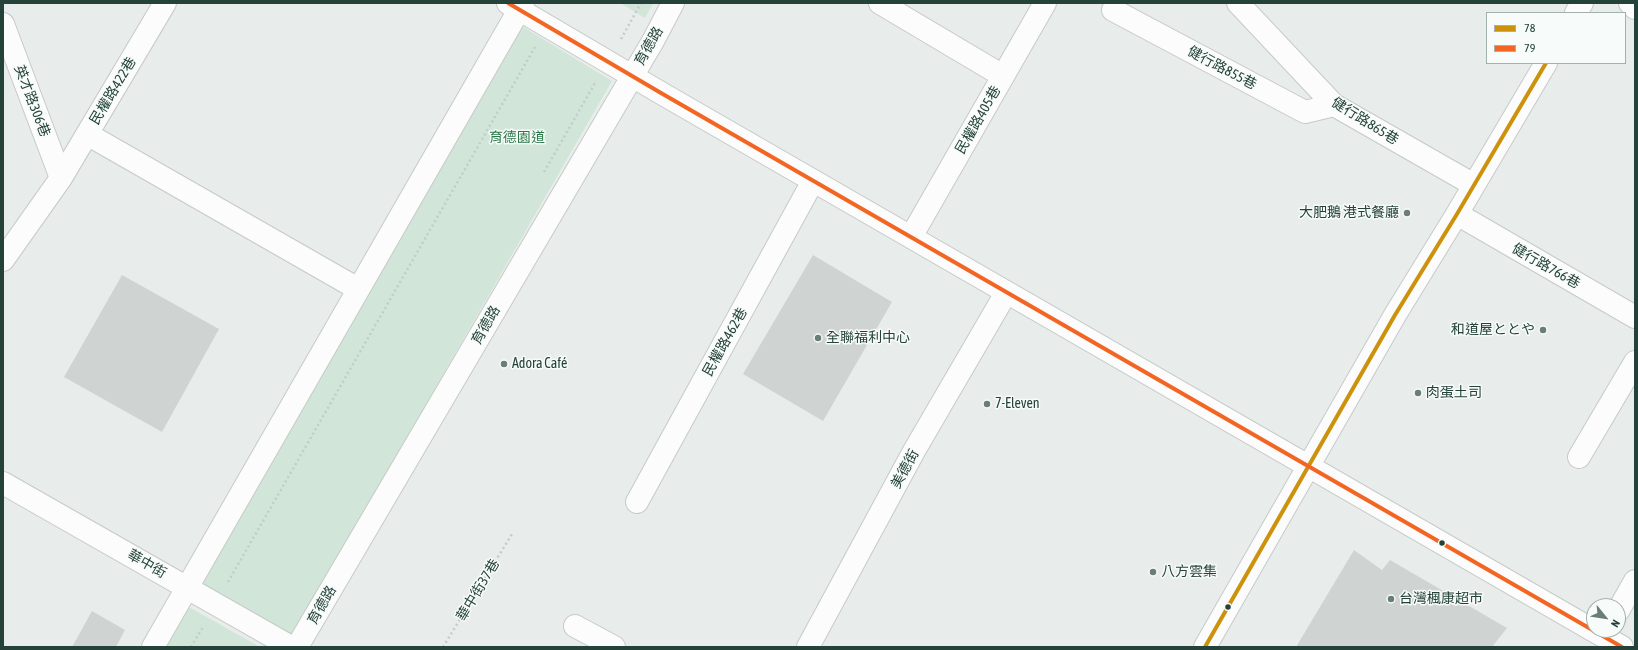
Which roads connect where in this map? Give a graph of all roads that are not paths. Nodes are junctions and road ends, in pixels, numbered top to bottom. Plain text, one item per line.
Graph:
1 (165, 3) edge
2 (672, 3) edge
3 (880, 3) edge
4 (1044, 3) edge
5 (1238, 3) edge
6 (1582, 3) edge
7 (1630, 3) edge
8 (517, 5) edge
9 (1635, 8) edge
10 (1113, 10) dead end
11 (1577, 12) edge
12 (3, 24) edge
13 (1545, 64) edge
14 (632, 76) junction
15 (1003, 76) junction
16 (1334, 105) junction
17 (87, 134) junction
18 (61, 178) junction
19 (813, 181) junction
20 (1474, 185) junction
21 (1457, 214) junction
22 (911, 237) junction
23 (3, 260) edge
24 (358, 289) junction
25 (1006, 293) junction
26 (1635, 317) edge
27 (1635, 362) edge
28 (1580, 457) dead end
29 (1308, 466) junction
30 (3, 483) edge
31 (638, 502) dead end
32 (1635, 581) edge
33 (187, 587) junction
34 (1625, 598) edge
35 (1586, 622) edge
36 (575, 626) dead end
37 (1612, 638) edge
38 (153, 647) edge
39 (291, 647) edge
40 (297, 647) edge
41 (614, 647) edge
42 (808, 647) edge
43 (1205, 647) edge
44 (1622, 647) edge

1 - 17 street, 民權路422巷
2 - 14 street, 育德路
3 - 15 street
4 - 15 street, 民權路405巷
5 - 16 street, 健行路865巷
6 - 11 street
7 - 9 street
8 - 14 street
8 - 24 street
10 - 16 street, 健行路855巷
12 - 18 street, 英才路306巷
13 - 20 street
14 - 19 street
14 - 40 street, 育德路
15 - 22 street, 民權路405巷
16 - 20 street, 健行路865巷
17 - 18 street, 民權路422巷
17 - 24 street
18 - 23 street, 民權路422巷
19 - 22 street
19 - 31 street, 民權路462巷
20 - 21 street
21 - 26 street, 健行路766巷
21 - 29 street
22 - 25 street
24 - 33 street
25 - 29 street
25 - 42 street, 美德街
27 - 28 street
29 - 35 street
29 - 43 street
30 - 33 street, 華中街
32 - 34 street
33 - 38 street
33 - 39 street, 華中街
36 - 41 street
37 - 44 street

